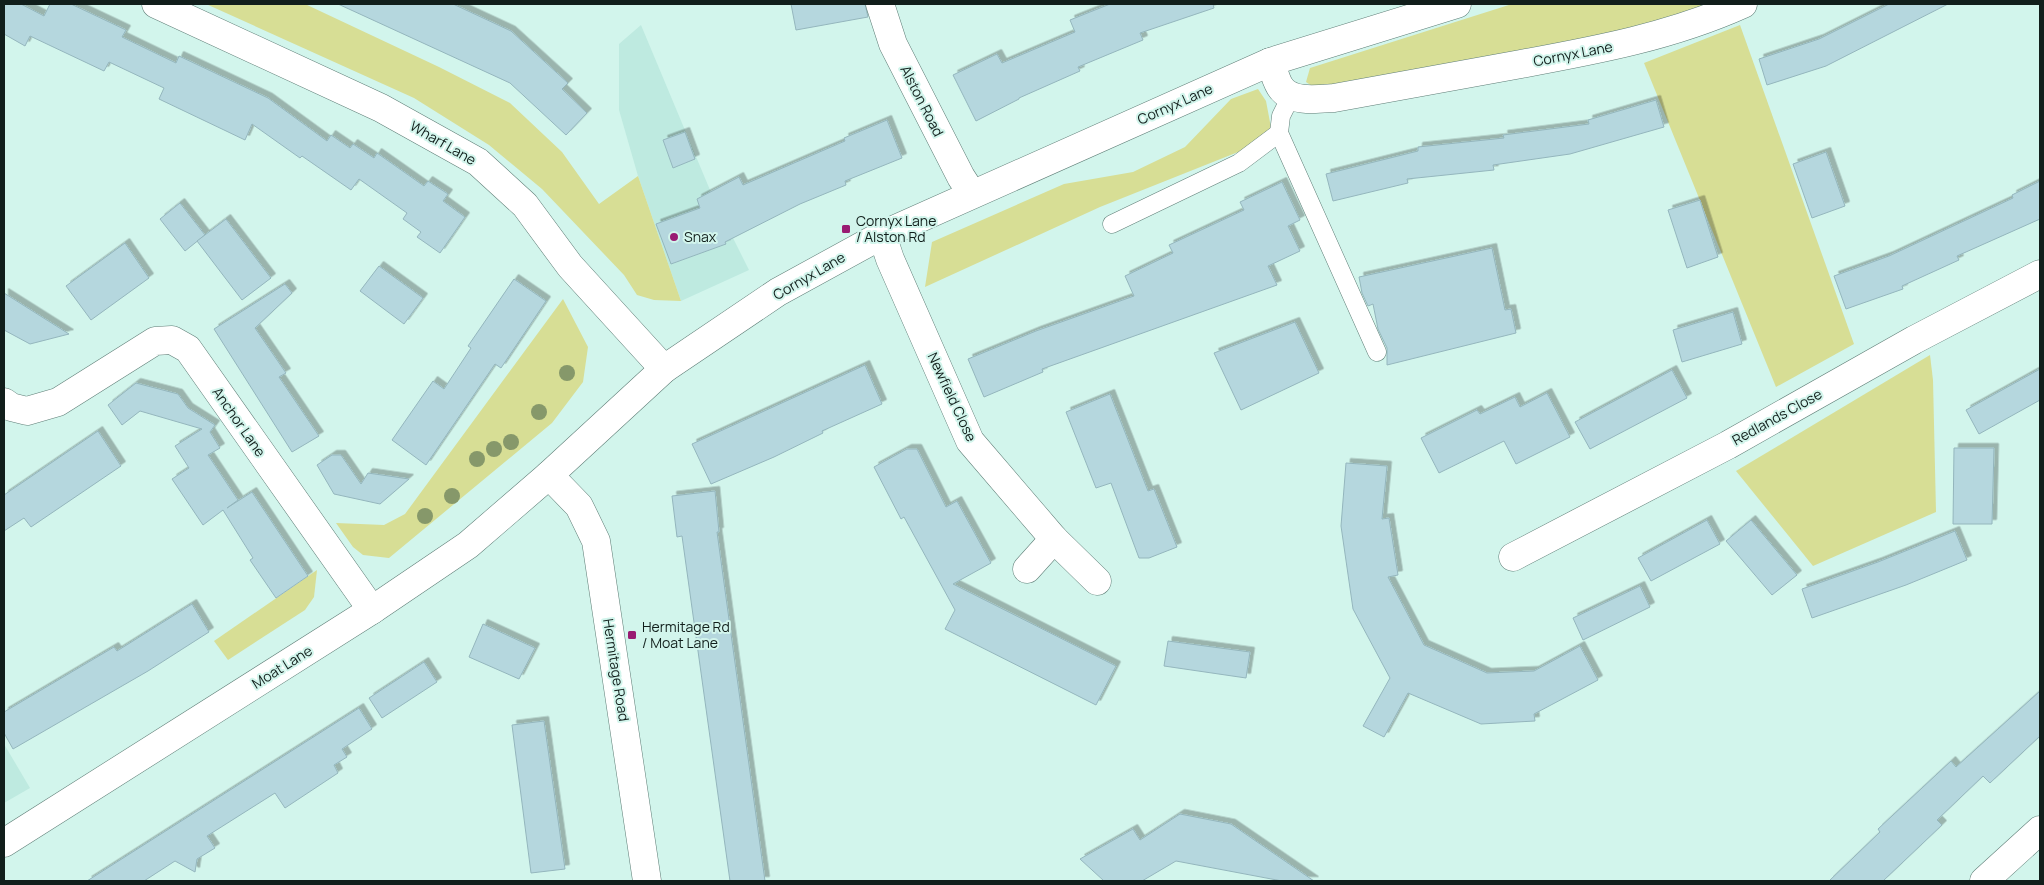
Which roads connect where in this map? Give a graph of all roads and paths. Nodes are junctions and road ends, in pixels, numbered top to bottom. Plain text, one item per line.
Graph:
1 (156, 4) edge
2 (880, 4) edge
3 (1457, 4) edge
4 (1743, 4) edge
5 (1270, 62) junction
6 (1291, 96) junction
7 (1279, 133) junction
8 (972, 194) junction
9 (1112, 224) dead end
10 (882, 235) junction
11 (2040, 274) edge
12 (1377, 352) dead end
13 (664, 369) junction
14 (4, 402) edge
15 (549, 475) junction
16 (1054, 539) junction
17 (1513, 557) dead end
18 (1026, 569) dead end
19 (1097, 581) dead end
20 (372, 610) junction
21 (2040, 830) edge
22 (4, 843) edge
23 (647, 881) edge
24 (1984, 881) edge

1 - 13 street, Wharf Lane
2 - 8 street, Alston Road
3 - 5 street, Cornyx Lane
4 - 6 street, Cornyx Lane
5 - 6 street
5 - 8 street, Cornyx Lane
6 - 7 lane
7 - 9 lane
7 - 12 lane
8 - 10 street, Cornyx Lane
10 - 13 street, Cornyx Lane
10 - 16 street, Newfield Close
11 - 17 street, Redlands Close
13 - 15 street, Cornyx Lane
14 - 20 street, Anchor Lane
15 - 20 street, Moat Lane
15 - 23 street, Hermitage Road
16 - 18 street
16 - 19 street, Newfield Close
20 - 22 street, Moat Lane
21 - 24 street

